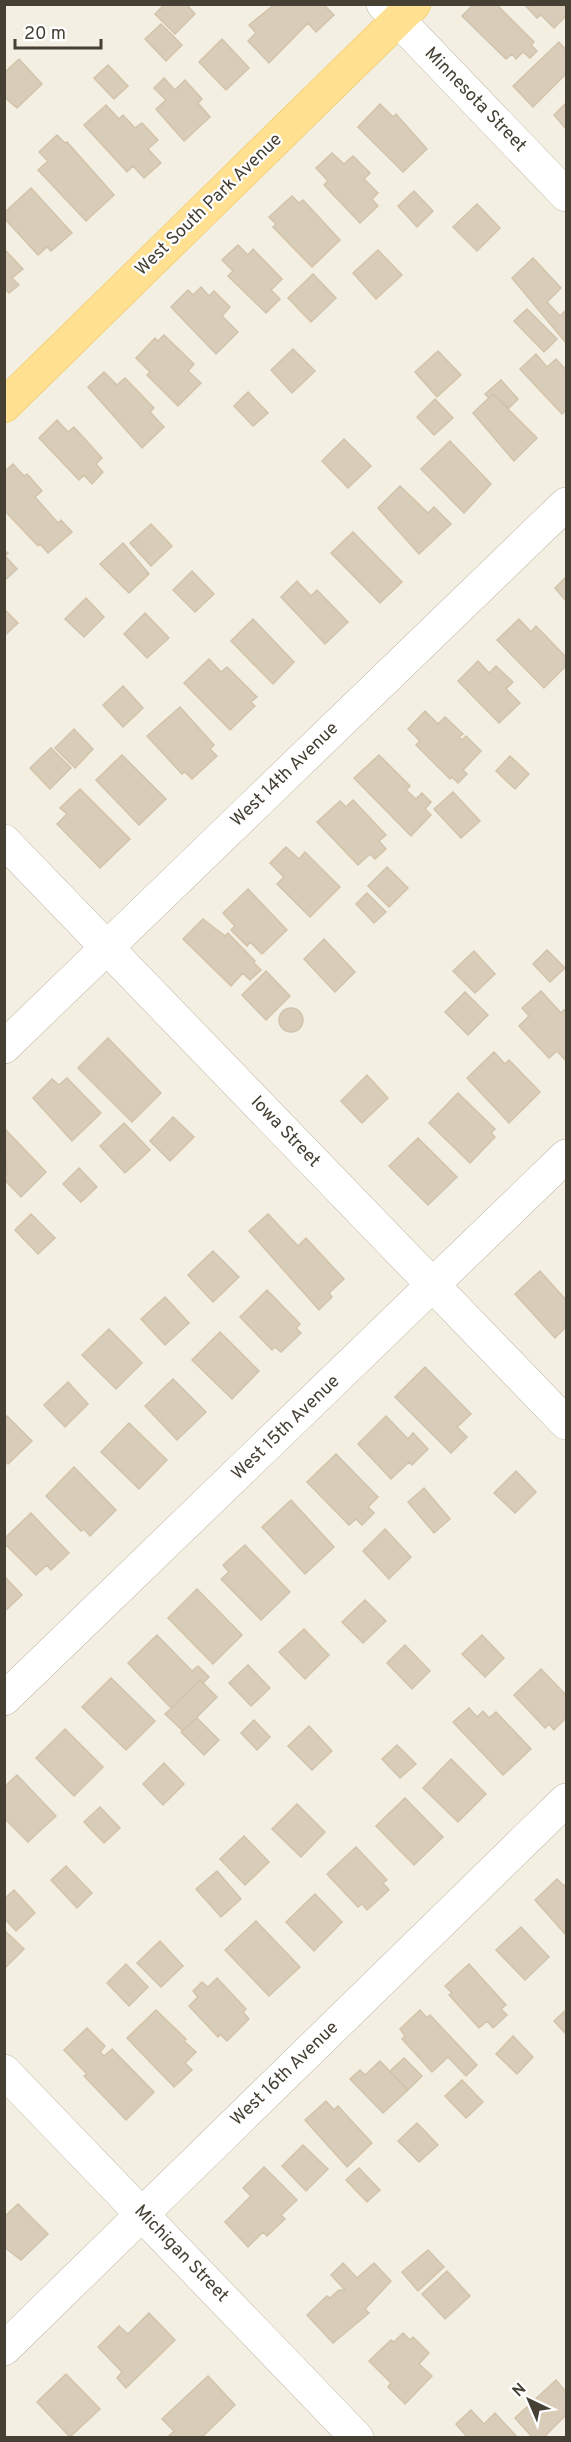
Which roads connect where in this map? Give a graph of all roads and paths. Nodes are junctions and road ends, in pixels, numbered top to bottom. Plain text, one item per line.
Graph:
1 (398, 10) edge
2 (567, 195) edge
3 (4, 406) edge
4 (567, 504) edge
5 (4, 841) edge
6 (108, 947) junction
7 (4, 1047) edge
8 (567, 1156) edge
9 (433, 1286) junction
10 (567, 1423) edge
11 (4, 1699) edge
12 (567, 1800) edge
13 (4, 2071) edge
14 (142, 2214) junction
15 (4, 2349) edge
16 (357, 2438) edge

1 - 2 street, Minnesota Street
1 - 3 main road, West South Park Avenue
4 - 6 street, West 14th Avenue
5 - 6 street, Iowa Street
6 - 7 street, West 14th Avenue
6 - 9 street, Iowa Street
8 - 9 street, West 15th Avenue
9 - 10 street, Iowa Street
9 - 11 street, West 15th Avenue
12 - 14 street, West 16th Avenue
13 - 14 street, Michigan Street
14 - 15 street, West 16th Avenue
14 - 16 street, Michigan Street

